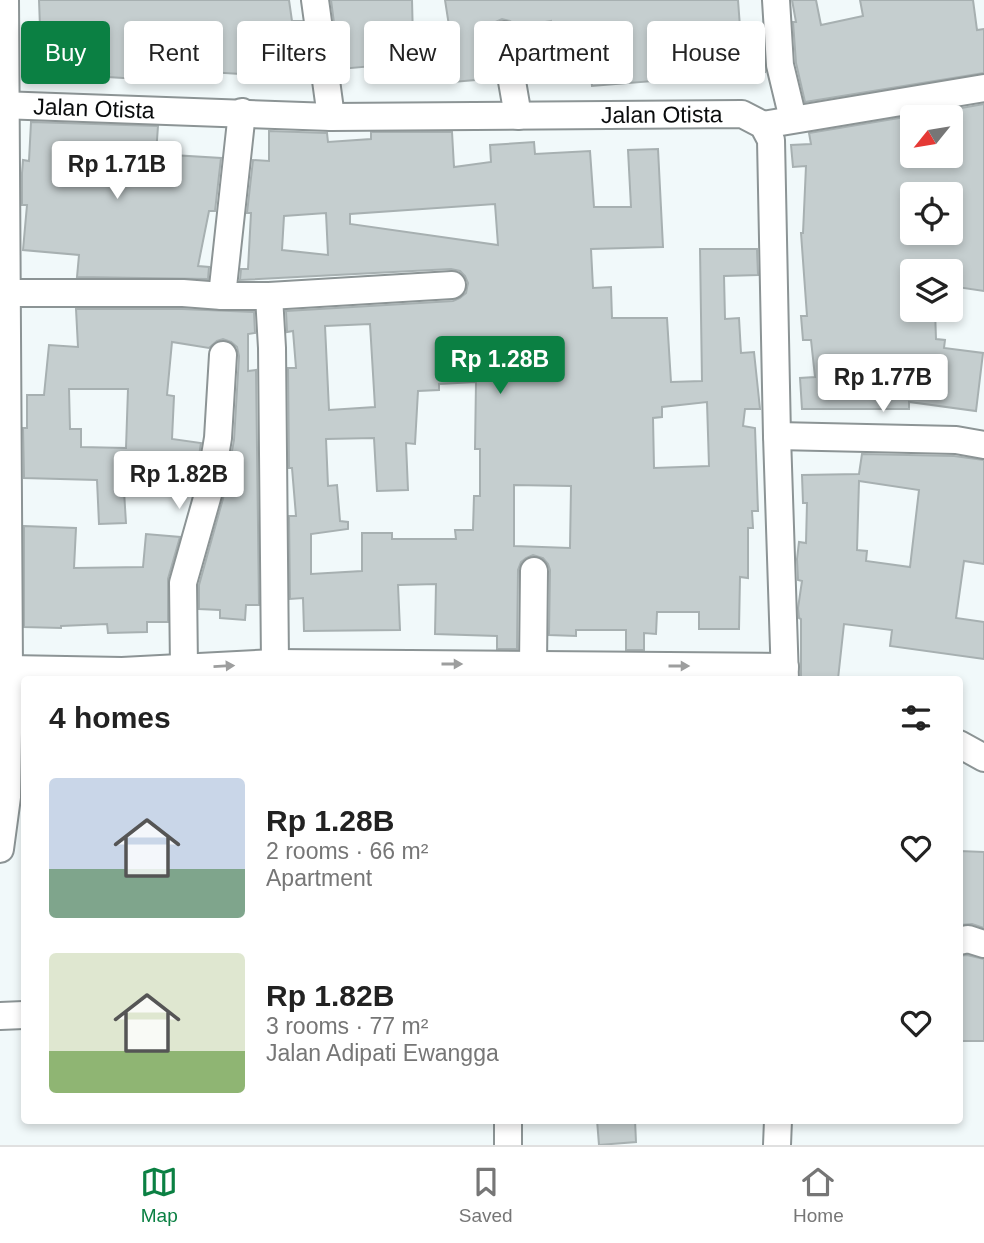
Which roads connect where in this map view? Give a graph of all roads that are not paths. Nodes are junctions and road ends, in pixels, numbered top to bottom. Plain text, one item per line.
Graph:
1 (5, 0) edge
2 (315, 0) edge
3 (776, 0) edge
4 (512, 84) edge
5 (984, 88) edge
6 (3, 105) edge
7 (242, 112) junction
8 (518, 116) junction
9 (331, 117) junction
10 (793, 119) junction
11 (763, 125) junction
12 (452, 285) dead end
13 (8, 293) junction
14 (222, 296) junction
15 (269, 296) junction
16 (223, 355) dead end
17 (777, 436) junction
18 (984, 445) edge
19 (534, 571) dead end
20 (275, 663) junction
21 (533, 665) junction
22 (184, 668) junction
23 (9, 669) junction
24 (785, 673) edge
25 (963, 746) edge
26 (984, 758) edge
27 (21, 848) edge
28 (0, 849) edge
29 (963, 940) edge
30 (984, 944) edge
31 (21, 1015) edge
32 (0, 1016) edge
33 (508, 1124) edge
34 (778, 1124) edge
35 (508, 1145) edge
36 (777, 1145) edge

1 - 6 street
2 - 9 street
3 - 10 street
4 - 8 street
5 - 10 street
6 - 7 street, Jalan Otista
6 - 13 street
7 - 9 street, Jalan Otista
7 - 14 street
8 - 9 street, Jalan Otista
8 - 11 street, Jalan Otista
10 - 11 street
11 - 17 street
12 - 15 street
13 - 14 street
13 - 23 street
14 - 15 street
15 - 20 street
16 - 22 street
17 - 18 street
17 - 24 street
19 - 21 street
20 -> 21 street
22 -> 20 street
21 -> 24 street
22 - 23 street
23 - 28 street
25 - 26 street
27 - 28 street
29 - 30 street
31 - 32 street
33 - 35 street
34 - 36 street

